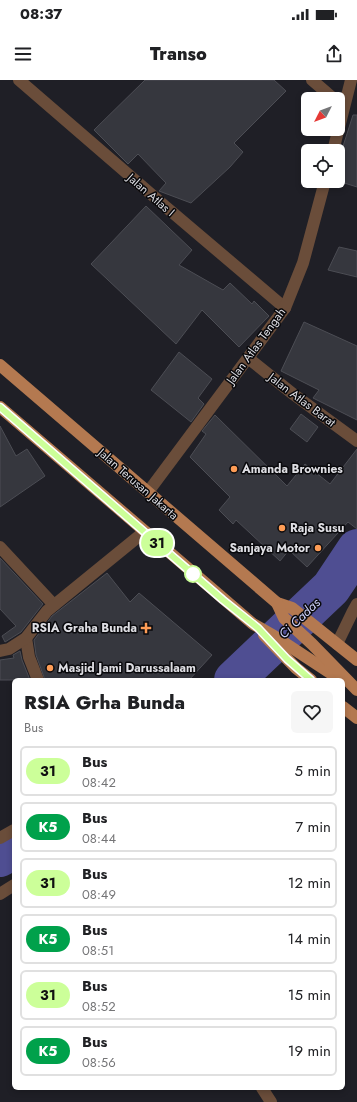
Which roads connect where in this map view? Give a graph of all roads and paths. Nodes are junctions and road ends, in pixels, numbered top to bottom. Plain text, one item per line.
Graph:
1 (19, 80) edge
2 (312, 80) edge
3 (351, 80) edge
4 (326, 92) edge
5 (345, 95) edge
6 (323, 188) edge
7 (285, 308) junction
8 (248, 358) junction
9 (0, 365) edge
10 (0, 407) edge
11 (357, 441) edge
12 (148, 492) junction
13 (144, 532) junction
14 (0, 547) edge
15 (276, 603) junction
16 (357, 604) edge
17 (54, 605) junction
18 (26, 638) junction
19 (272, 639) junction
20 (337, 644) junction
21 (0, 651) edge
22 (357, 660) edge
23 (37, 678) edge
24 (308, 678) edge
25 (337, 678) edge
26 (345, 683) edge
27 (357, 690) edge
28 (345, 709) edge
29 (357, 718) edge
30 (12, 831) edge
31 (0, 838) edge
32 (12, 886) edge
33 (0, 894) edge
34 (263, 1090) edge
35 (271, 1102) edge

1 - 7 street, Jalan Atlas I
2 - 4 street
3 - 5 street
6 - 7 street, Jalan Atlas Tengah
7 - 8 street, Jalan Atlas Tengah
8 - 11 street, Jalan Atlas Barat
8 - 12 street, Jalan Atlas Tengah
9 - 12 main road, Jalan Terusan Jakarta
10 - 13 main road
12 - 15 main road, Jalan Terusan Jakarta
13 - 17 street
13 - 19 main road
14 - 17 street
15 - 20 main road, Jalan Terusan Jakarta
15 - 27 main road, Jalan Terusan Jakarta
16 - 20 street
17 - 18 street
18 - 21 street
18 - 23 street
19 - 24 main road
19 - 25 main road
20 - 22 main road, Jalan Terusan Jakarta
26 - 27 main road
28 - 29 main road
30 - 31 street
32 - 33 street
34 - 35 street

